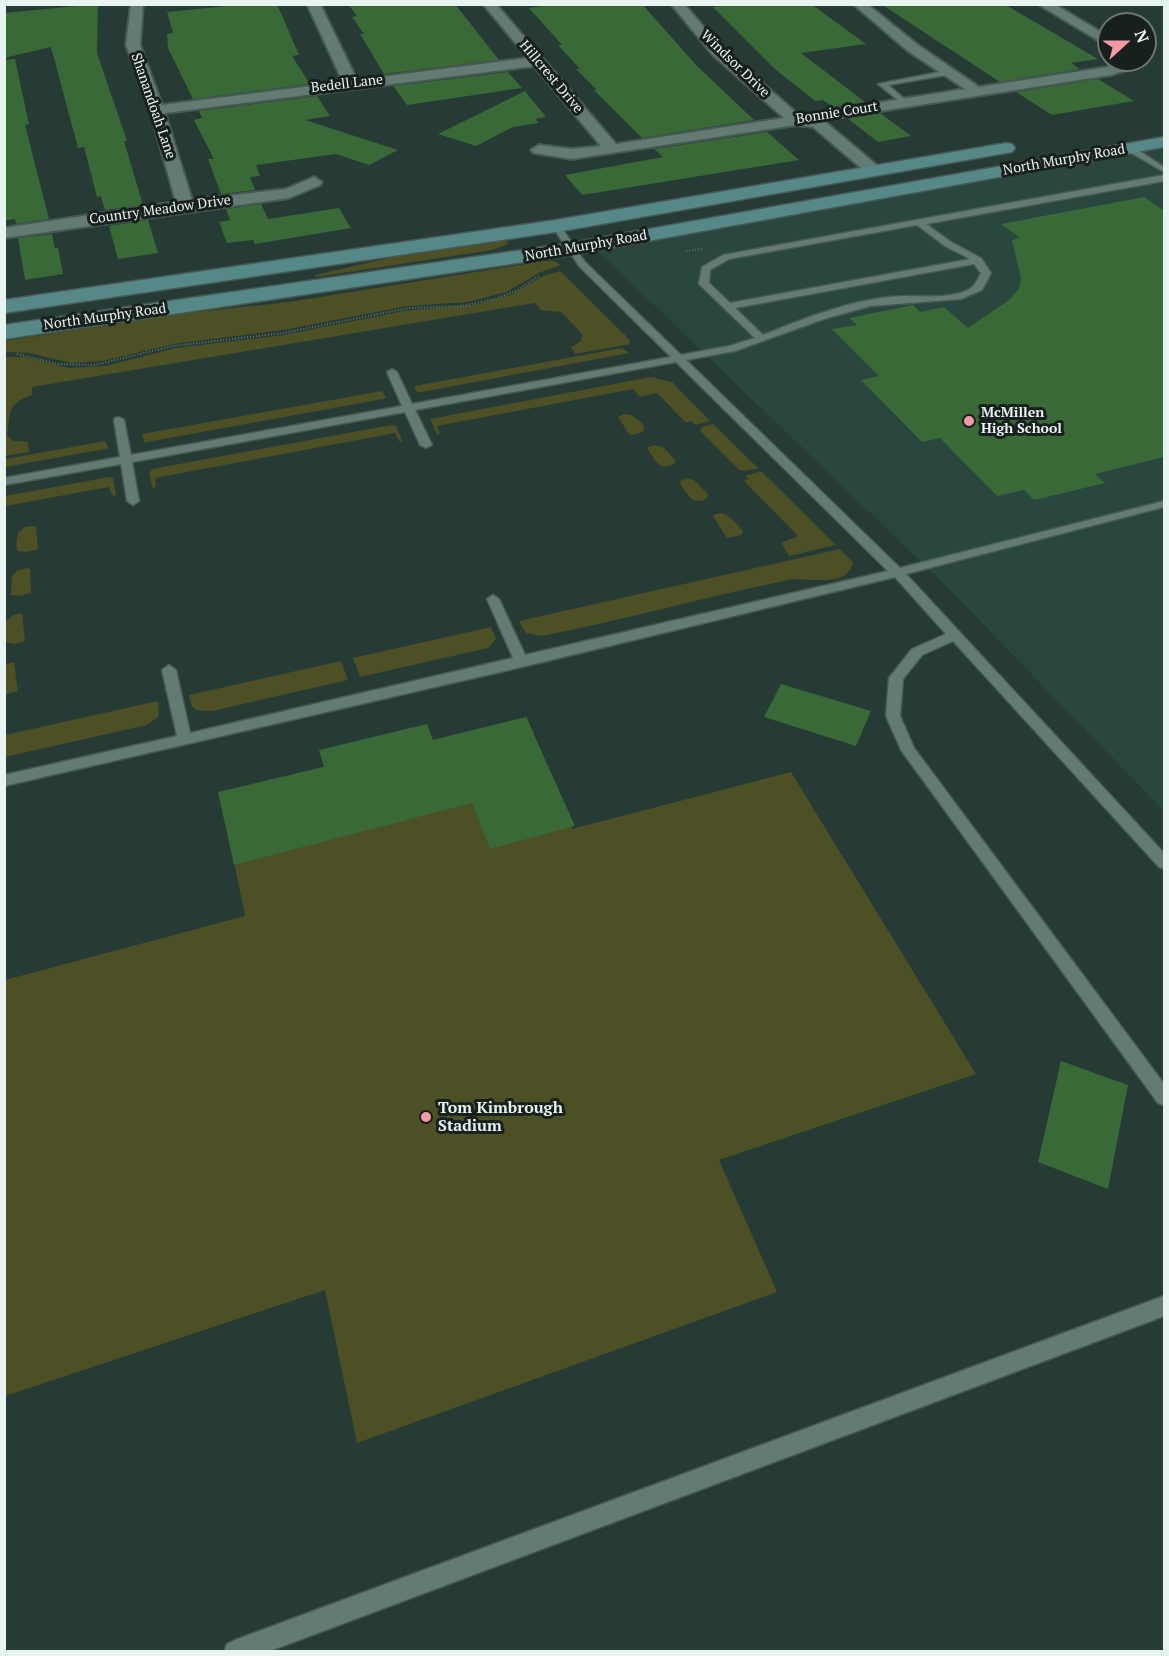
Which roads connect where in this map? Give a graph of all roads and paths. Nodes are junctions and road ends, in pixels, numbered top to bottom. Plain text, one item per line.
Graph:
1 (137, 4) edge
2 (313, 4) edge
3 (489, 4) edge
4 (677, 4) edge
5 (859, 4) edge
6 (1044, 4) edge
7 (1097, 36) edge
8 (537, 60) junction
9 (950, 72) junction
10 (1105, 72) edge
11 (351, 83) junction
12 (975, 92) junction
13 (904, 103) junction
14 (157, 110) junction
15 (795, 120) junction
16 (802, 134) dead end
17 (1164, 142) edge
18 (1029, 144) dead end
19 (1129, 148) junction
20 (612, 149) junction
21 (539, 150) dead end
22 (873, 170) junction
23 (1164, 170) edge
24 (1164, 178) edge
25 (314, 182) dead end
26 (185, 206) junction
27 (918, 222) junction
28 (555, 226) junction
29 (4, 233) edge
30 (572, 249) junction
31 (978, 260) junction
32 (544, 273) dead end
33 (4, 307) edge
34 (727, 307) junction
35 (4, 332) edge
36 (762, 339) junction
37 (12, 355) dead end
38 (679, 359) junction
39 (392, 372) dead end
40 (409, 409) junction
41 (119, 420) dead end
42 (426, 446) dead end
43 (125, 460) junction
44 (4, 482) edge
45 (133, 501) dead end
46 (1164, 504) edge
47 (898, 573) junction
48 (493, 599) dead end
49 (955, 635) junction
50 (522, 662) junction
51 (169, 670) dead end
52 (185, 740) junction
53 (4, 781) edge
54 (1164, 863) edge
55 (1164, 1097) edge
56 (1164, 1306) edge
57 (236, 1652) edge

1 - 14 street, Shanandoah Lane
2 - 11 street
3 - 8 street, Hillcrest Drive
4 - 15 street, Windsor Drive
5 - 9 street
6 - 7 street
8 - 11 street, Bedell Lane
8 - 20 street, Hillcrest Drive
9 - 12 street
9 - 13 lane
10 - 12 street, Bonnie Court
11 - 14 street, Bedell Lane
12 - 13 street, Bonnie Court
13 - 15 street, Bonnie Court
14 - 26 street, Shanandoah Lane
15 - 16 street, Windsor Drive
15 - 20 street, Bonnie Court
15 - 22 street, Windsor Drive
17 - 19 main road, North Murphy Road
18 - 22 main road, North Murphy Road
19 - 23 lane
19 - 30 main road, North Murphy Road
20 - 21 street, Bonnie Court
22 - 28 main road, North Murphy Road
24 - 27 lane
25 - 26 street, Country Meadow Drive
26 - 29 street, Country Meadow Drive
27 - 31 lane
27 - 34 lane
28 - 30 lane
28 - 33 main road, North Murphy Road
30 - 35 main road, North Murphy Road
30 - 38 lane
31 - 34 lane
31 - 36 lane
32 - 37 path
34 - 36 lane
36 - 38 lane
38 - 40 lane
38 - 47 lane
39 - 40 lane
40 - 42 lane
40 - 43 lane
41 - 43 lane
43 - 44 lane
43 - 45 lane
46 - 47 lane
47 - 49 lane
47 - 50 lane
48 - 50 lane
49 - 54 lane
49 - 55 lane
50 - 52 lane
51 - 52 lane
52 - 53 lane
56 - 57 lane

